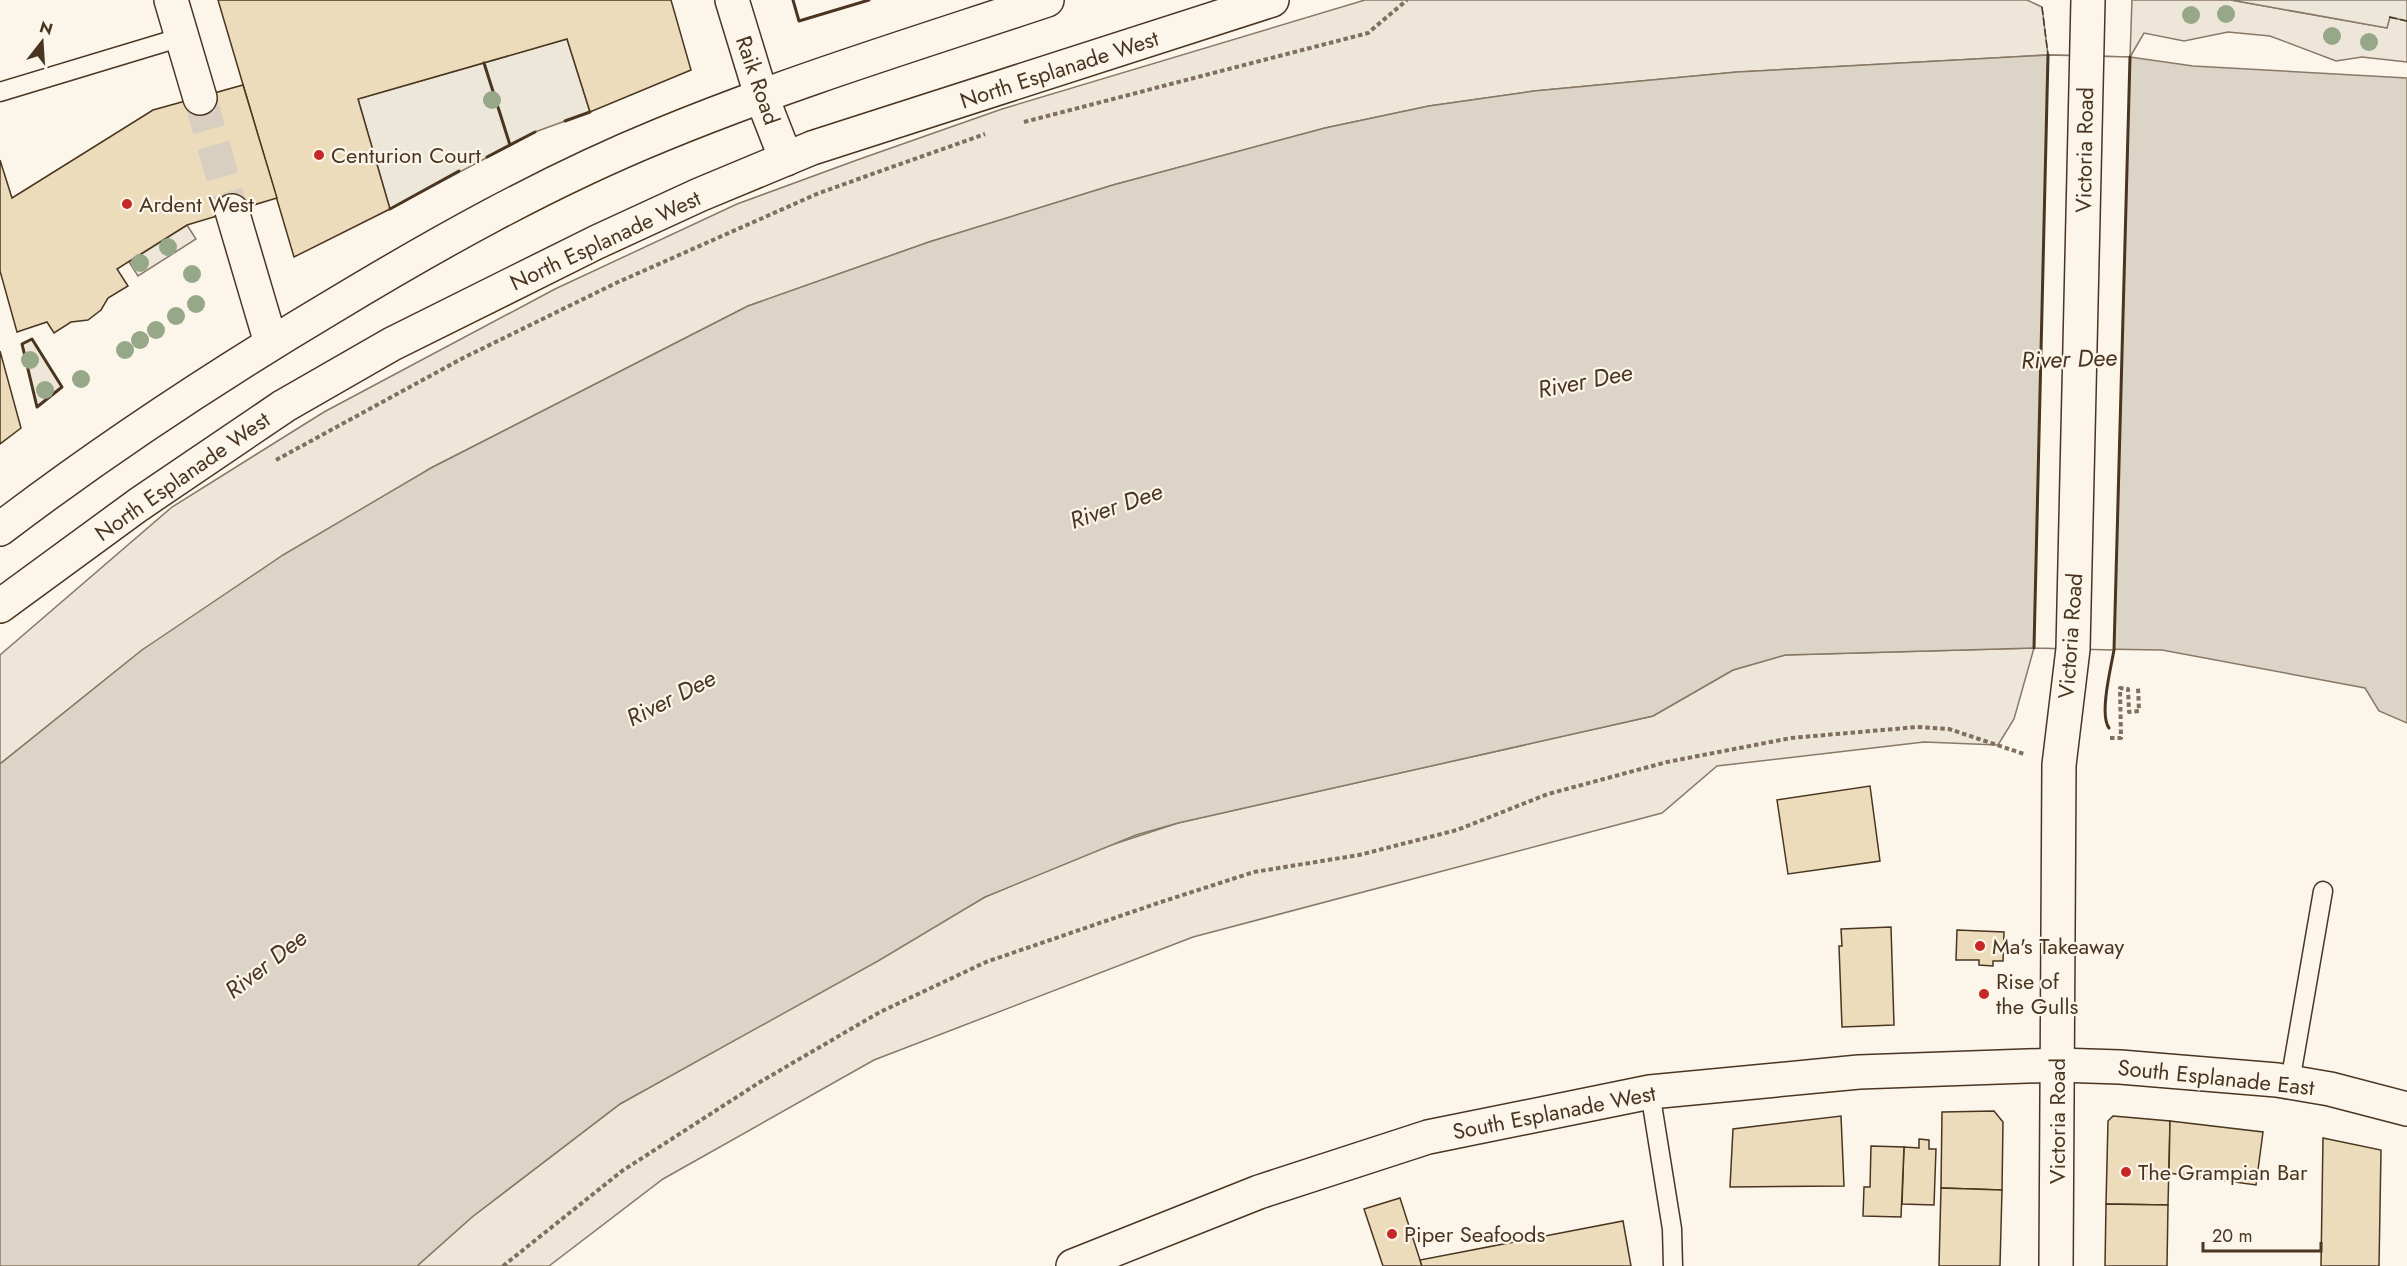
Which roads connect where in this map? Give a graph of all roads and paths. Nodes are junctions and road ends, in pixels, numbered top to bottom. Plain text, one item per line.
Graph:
1 (171, 0) edge
2 (732, 0) edge
3 (1047, 0) edge
4 (1272, 0) edge
5 (1407, 0) edge
6 (2087, 2) edge
7 (182, 37) junction
8 (0, 92) edge
9 (761, 95) junction
10 (200, 98) tunnel mouth
11 (1015, 124) dead end
12 (993, 132) dead end
13 (786, 159) junction
14 (232, 211) tunnel mouth
15 (271, 343) junction
16 (268, 465) dead end
17 (0, 529) edge
18 (0, 606) edge
19 (2138, 687) dead end
20 (2110, 738) dead end
21 (2059, 765) junction
22 (2323, 891) dead end
23 (2058, 1065) junction
24 (2290, 1082) junction
25 (1650, 1092) junction
26 (2407, 1109) edge
27 (503, 1266) edge
28 (1073, 1266) edge
29 (1673, 1266) edge
30 (2055, 1266) edge

1 - 7 street
2 - 9 street, Raik Road
3 - 9 street
4 - 13 street, North Esplanade West
5 - 11 path
6 - 21 street, Victoria Road
7 - 8 lane
7 - 10 street
9 - 13 street, Raik Road
9 - 15 street
12 - 16 path
13 - 18 street, North Esplanade West
14 - 15 street
15 - 17 street
19 - 20 path
21 - 23 street, Victoria Road
21 - 27 path
22 - 24 lane
23 - 24 street, South Esplanade East
23 - 25 street, South Esplanade West
23 - 30 street, Victoria Road
24 - 26 street, South Esplanade East
25 - 28 street, South Esplanade West
25 - 29 lane

